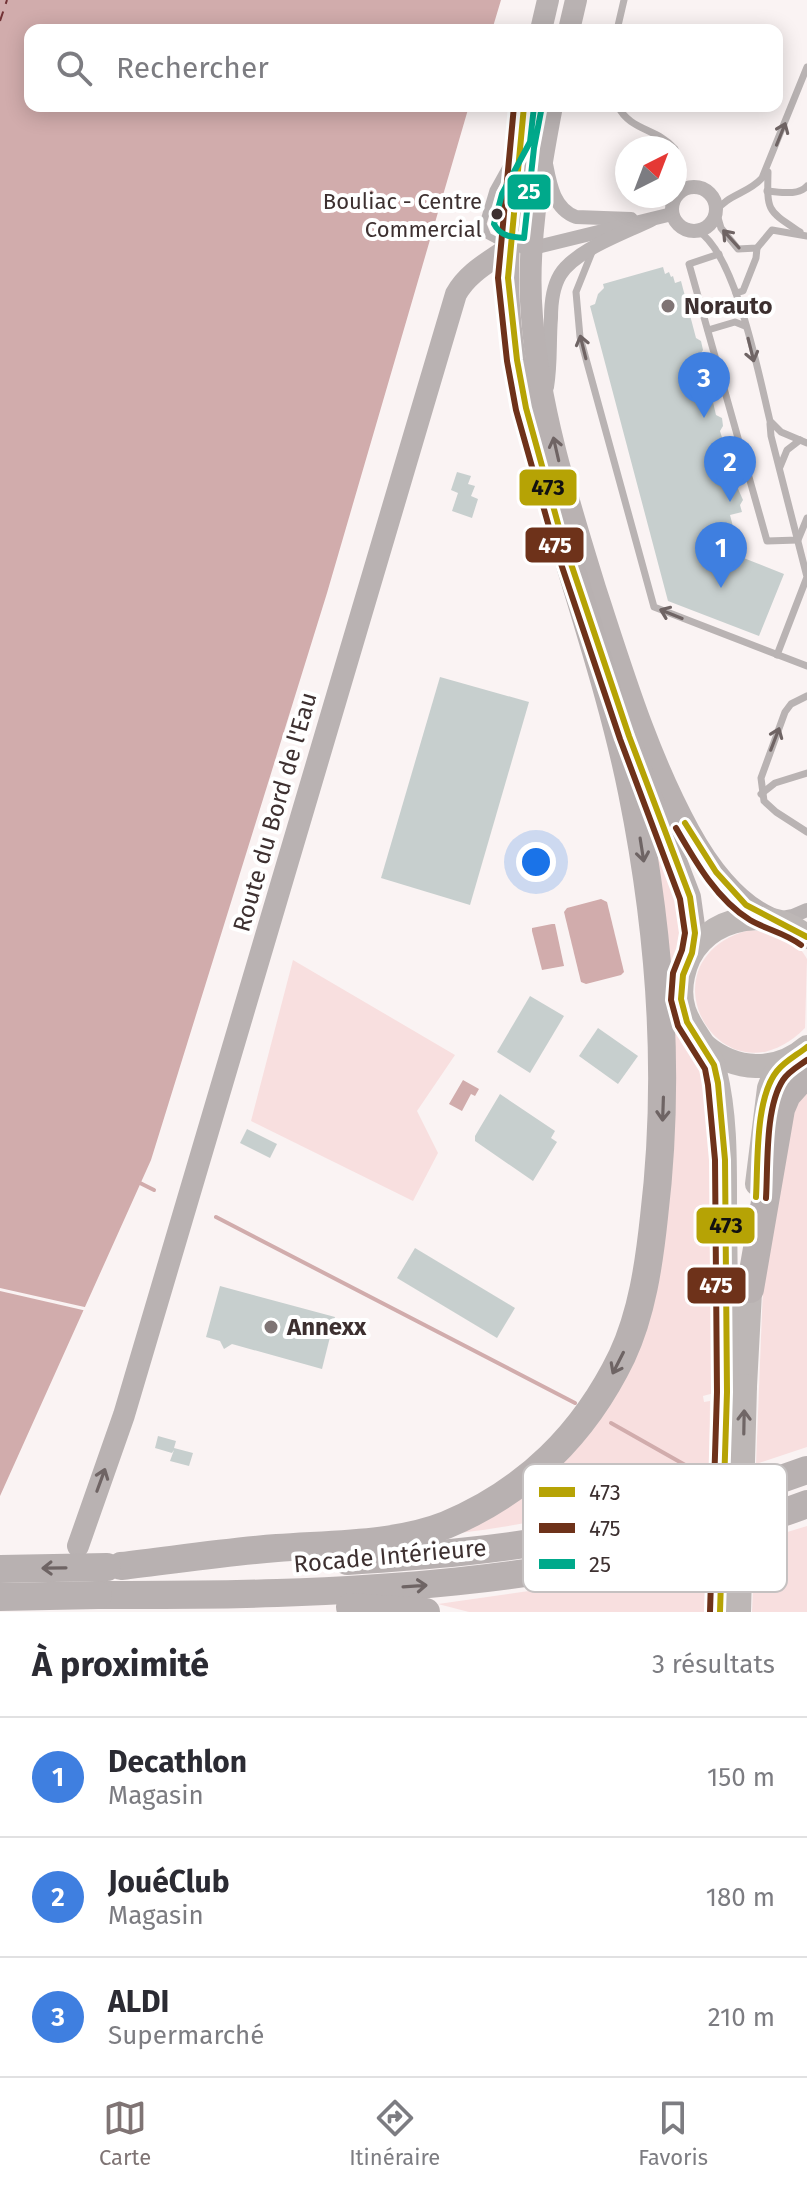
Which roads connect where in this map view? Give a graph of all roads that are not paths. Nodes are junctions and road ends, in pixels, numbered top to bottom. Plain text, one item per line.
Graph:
1 (548, 0) edge
2 (576, 0) edge
3 (624, 0) edge
4 (542, 24) edge
5 (570, 24) edge
6 (618, 24) edge
7 (807, 67) edge
8 (523, 112) edge
9 (551, 112) edge
10 (621, 112) edge
11 (661, 136) edge
12 (544, 149) junction
13 (768, 169) junction
14 (807, 186) edge
15 (687, 189) edge
16 (767, 191) junction
17 (673, 208) edge
18 (716, 211) junction
19 (672, 214) junction
20 (651, 220) junction
21 (698, 231) junction
22 (806, 236) edge
23 (522, 247) junction
24 (595, 248) junction
25 (757, 248) junction
26 (719, 254) junction
27 (736, 293) junction
28 (745, 326) junction
29 (708, 330) junction
30 (545, 403) junction
31 (770, 421) junction
32 (803, 441) edge
33 (780, 469) junction
34 (807, 518) edge
35 (560, 531) junction
36 (798, 540) junction
37 (777, 655) junction
38 (807, 666) edge
39 (807, 696) edge
40 (807, 773) edge
41 (761, 794) junction
42 (807, 832) edge
43 (807, 910) edge
44 (772, 919) junction
45 (807, 937) edge
46 (692, 953) junction
47 (700, 1042) junction
48 (801, 1060) edge
49 (750, 1289) joint
50 (736, 1389) junction
51 (544, 1464) edge
52 (731, 1464) edge
53 (737, 1464) edge
54 (807, 1468) edge
55 (787, 1476) edge
56 (523, 1481) edge
57 (807, 1504) edge
58 (787, 1512) edge
59 (807, 1512) edge
60 (787, 1516) edge
61 (523, 1543) edge
62 (78, 1546) dead end
63 (114, 1566) junction
64 (0, 1569) edge
65 (523, 1573) edge
66 (721, 1592) edge
67 (739, 1592) edge
68 (105, 1595) junction
69 (0, 1597) edge
70 (426, 1612) edge
71 (720, 1612) edge
72 (739, 1612) edge

1 - 4 main road
2 - 5 main road
3 - 6 lane
13 -> 7 lane
8 - 23 main road
9 - 12 main road
10 - 11 lane
12 - 20 street
12 - 23 main road
13 - 16 lane
13 - 18 lane
14 - 16 lane
15 - 18 street
16 - 22 lane
17 - 19 street
18 - 21 street
25 -> 18 lane
19 - 20 street
19 - 21 street
20 - 23 street
20 - 24 street
21 - 26 lane
22 - 25 lane
23 - 30 main road
23 - 35 main road
62 -> 23 main road, Route du Bord de l'Eau
24 - 30 street
37 -> 24 lane
25 - 27 lane
26 - 27 lane
26 - 29 lane
27 - 28 lane
28 - 29 lane
28 -> 31 lane
29 - 36 lane
44 -> 30 main road
31 - 32 lane
31 - 33 lane
32 - 33 lane
33 - 36 lane
34 - 36 lane
35 - 46 main road
35 -> 51 highway
36 - 37 lane
37 - 38 lane
41 -> 39 lane
40 - 41 lane
41 - 42 lane
43 - 44 street
44 - 45 main road
44 - 46 main road
46 - 47 main road
47 - 48 main road
47 - 50 main road
48 - 49 highway
49 - 50 main road
50 - 52 main road, bridge
53 -> 50 main road, bridge
54 - 55 highway, Rocade Intérieure
56 -> 63 highway
57 - 58 highway
59 - 60 highway
61 - 63 highway, Rocade Intérieure
63 -> 64 highway, bridge
68 -> 65 highway
66 - 71 main road, bridge
72 -> 67 main road, bridge
68 - 69 highway, bridge
68 - 70 highway

